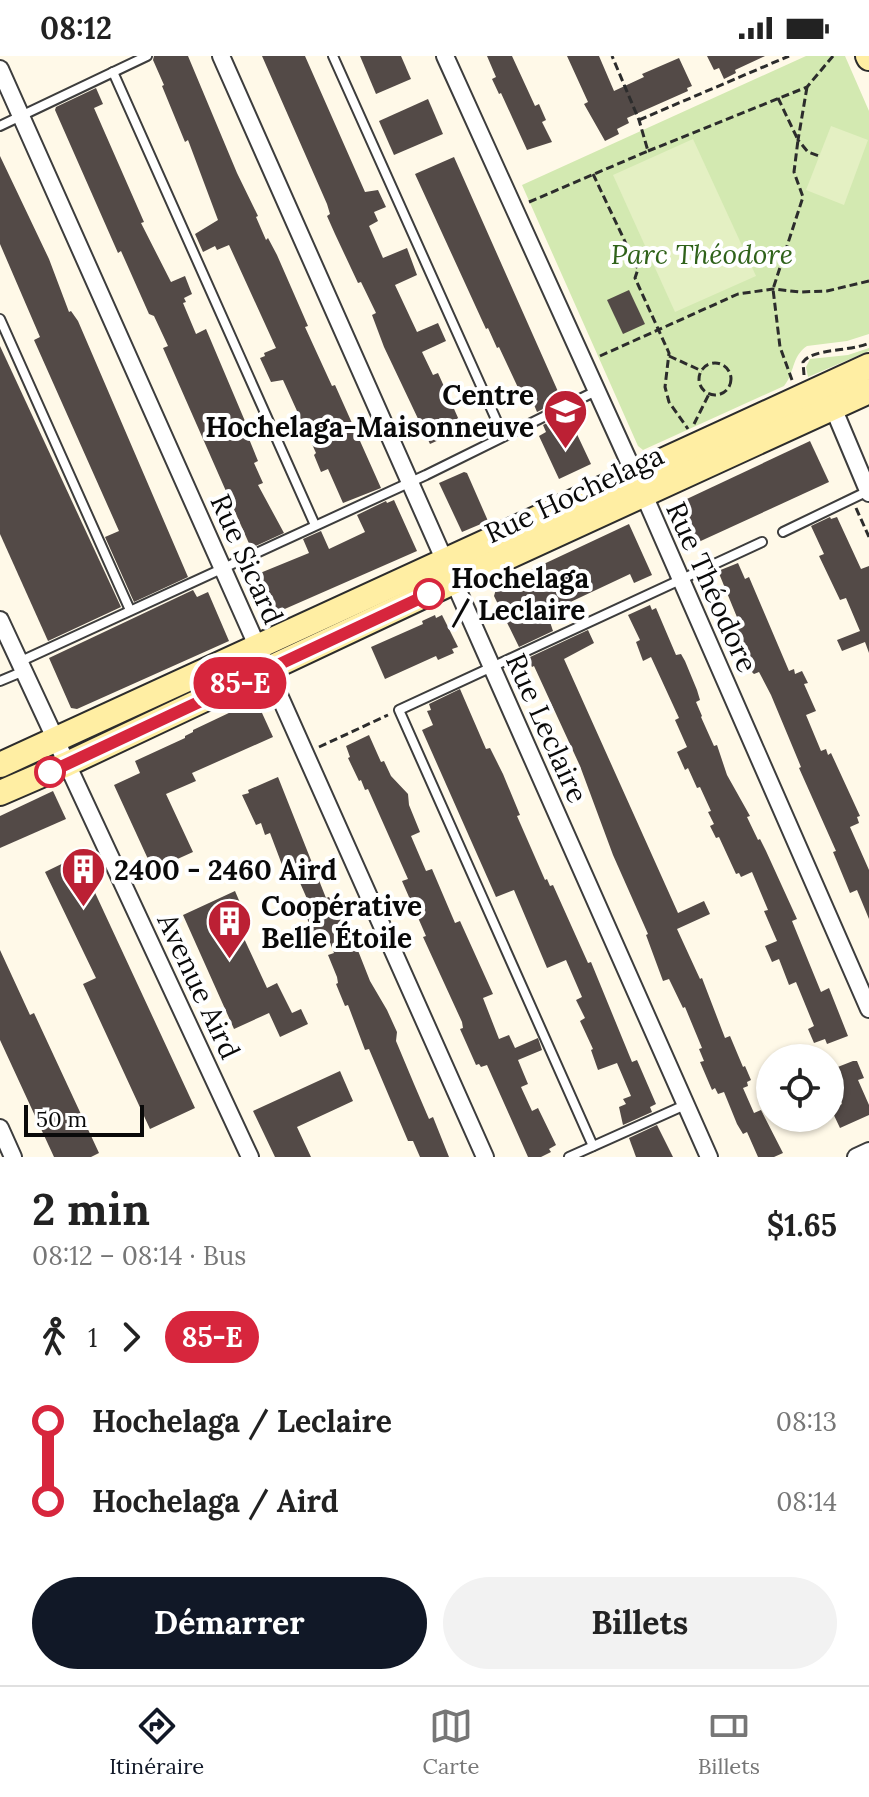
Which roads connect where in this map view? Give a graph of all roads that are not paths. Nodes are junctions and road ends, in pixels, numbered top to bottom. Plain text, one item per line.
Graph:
1 (147, 56) edge
2 (221, 56) edge
3 (333, 56) edge
4 (445, 56) edge
5 (0, 69) edge
6 (113, 72) junction
7 (20, 116) junction
8 (0, 126) edge
9 (0, 319) edge
10 (869, 366) edge
11 (596, 391) junction
12 (869, 391) edge
13 (815, 392) junction
14 (503, 435) junction
15 (410, 482) junction
16 (639, 485) junction
17 (869, 491) edge
18 (315, 525) junction
19 (783, 532) dead end
20 (762, 542) dead end
21 (222, 567) junction
22 (449, 572) junction
23 (680, 580) junction
24 (130, 610) junction
25 (0, 620) edge
26 (257, 645) junction
27 (21, 666) junction
28 (491, 667) junction
29 (268, 670) junction
30 (0, 681) edge
31 (56, 739) junction
32 (67, 764) junction
33 (0, 765) edge
34 (0, 793) edge
35 (869, 1009) edge
36 (686, 1105) junction
37 (0, 1128) edge
38 (593, 1146) junction
39 (869, 1151) edge
40 (13, 1157) edge
41 (250, 1157) edge
42 (485, 1157) edge
43 (569, 1157) edge
44 (709, 1157) edge
45 (856, 1157) edge

1 - 6 lane
2 - 15 street, Rue Leclaire
3 - 14 lane
4 - 11 street, Rue Théodore
5 - 7 street, Rue Sicard
6 - 7 lane
6 - 18 lane
7 - 8 lane
7 - 21 street, Rue Sicard
9 - 24 lane
10 - 13 main road, Rue Hochelaga
11 - 14 lane
11 - 16 street, Rue Théodore
12 - 13 main road, Rue Hochelaga
13 - 16 main road, Rue Hochelaga
13 - 17 street
14 - 15 lane
15 - 18 lane
15 - 22 street, Rue Leclaire
16 - 22 main road, Rue Hochelaga
16 - 23 street, Rue Théodore
17 - 19 lane
18 - 21 lane
20 - 23 lane
21 - 24 lane
21 - 26 street, Rue Sicard
22 - 26 main road, Rue Hochelaga
22 - 28 street, Rue Leclaire
22 - 29 main road, Rue Hochelaga
23 - 28 lane
23 - 35 street, Rue Théodore
24 - 27 lane
25 - 27 street, Avenue Aird
26 - 29 street, Rue Sicard
26 - 31 main road, Rue Hochelaga
27 - 30 lane
27 - 31 street, Avenue Aird
28 - 36 street, Rue Leclaire
28 - 38 lane
29 - 32 main road, Rue Hochelaga
29 - 42 street, Rue Sicard
31 - 32 street, Avenue Aird
31 - 33 main road, Rue Hochelaga
32 - 34 main road, Rue Hochelaga
32 - 41 street, Avenue Aird
36 - 38 lane
36 - 44 street, Rue Leclaire
37 - 40 street
38 - 43 lane
39 - 45 street

